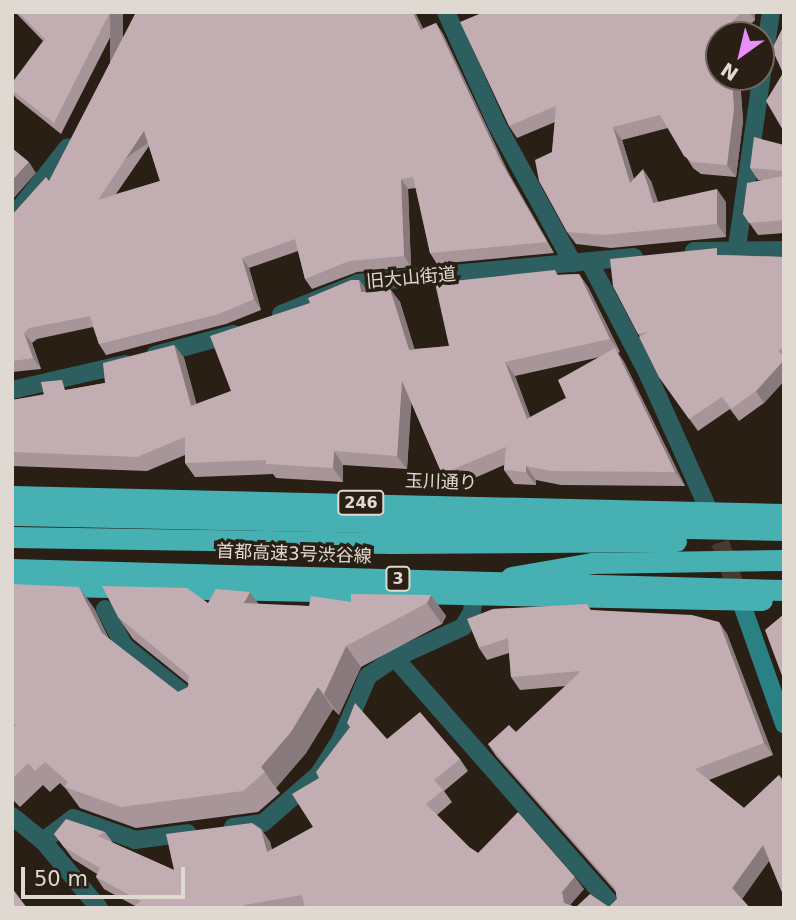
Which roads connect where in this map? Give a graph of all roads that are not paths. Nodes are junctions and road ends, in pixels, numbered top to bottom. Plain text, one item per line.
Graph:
1 (446, 12) edge
2 (771, 12) edge
3 (76, 134) edge
4 (12, 218) edge
5 (737, 247) junction
6 (784, 250) edge
7 (581, 262) junction
8 (12, 390) edge
9 (12, 496) edge
10 (710, 513) junction
11 (784, 514) edge
12 (12, 515) edge
13 (784, 530) edge
14 (12, 537) edge
15 (784, 537) edge
16 (779, 560) edge
17 (12, 569) edge
18 (12, 585) edge
19 (784, 590) edge
20 (425, 592) junction
21 (474, 593) junction
22 (740, 599) junction
23 (784, 600) edge
24 (105, 609) edge
25 (395, 657) junction
26 (194, 702) edge
27 (784, 724) edge
28 (12, 816) edge
29 (43, 841) junction
30 (599, 890) junction
31 (99, 908) edge
32 (581, 908) edge
33 (615, 908) edge

1 - 7 street
2 - 5 street
3 - 4 street
5 - 6 street, 旧大山街道
5 - 7 street, 旧大山街道
7 - 8 street, 旧大山街道
7 - 10 street
9 - 10 highway, 玉川通り / 246
10 - 11 highway, 玉川通り / 246
12 - 13 highway, 首都高速3号渋谷線, bridge
14 - 15 highway, bridge
16 - 20 highway
17 - 19 highway, 首都高速3号渋谷線 / 3, bridge
18 - 20 highway
20 - 21 highway
21 - 22 highway
21 - 25 street
22 - 23 highway
22 - 27 street
24 - 26 street
25 - 29 street
25 - 30 street
28 - 29 street
29 - 31 street
30 - 32 street
30 - 33 street

